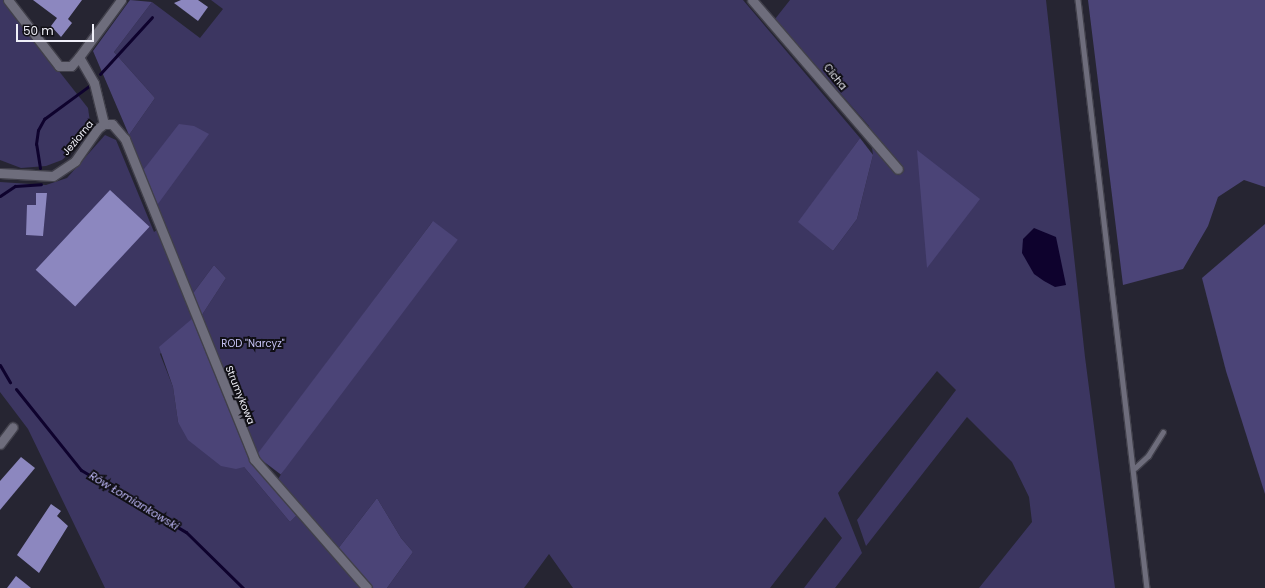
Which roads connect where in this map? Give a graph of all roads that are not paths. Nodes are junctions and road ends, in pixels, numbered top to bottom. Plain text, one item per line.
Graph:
1 (8, 0) edge
2 (121, 0) edge
3 (752, 0) edge
4 (1078, 0) edge
5 (79, 57) junction
6 (104, 124) junction
7 (898, 169) dead end
8 (0, 173) edge
9 (13, 428) dead end
10 (1162, 432) dead end
11 (0, 444) edge
12 (1135, 468) junction
13 (368, 588) edge
14 (1147, 588) edge

1 - 5 street
2 - 5 street
3 - 7 street, Cicha
4 - 12 lane
5 - 6 street, Jeziorna
6 - 8 street, Jeziorna
6 - 13 street, Strumykowa
9 - 11 street
10 - 12 lane
12 - 14 lane

